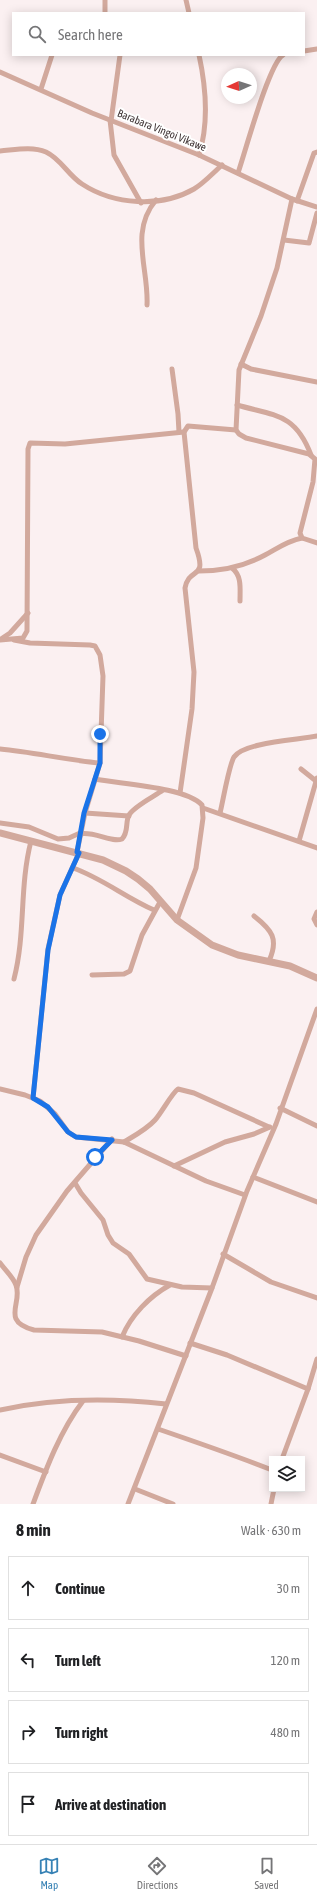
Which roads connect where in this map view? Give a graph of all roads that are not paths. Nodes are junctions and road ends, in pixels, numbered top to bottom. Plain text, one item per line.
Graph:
1 (105, 0) edge
2 (186, 0) edge
3 (105, 12) edge
4 (189, 12) edge
5 (317, 49) edge
6 (305, 51) edge
7 (52, 56) edge
8 (120, 56) edge
9 (199, 56) edge
10 (282, 56) edge
11 (0, 72) edge
12 (41, 89) junction
13 (111, 120) junction
14 (0, 151) edge
15 (317, 152) edge
16 (199, 155) junction
17 (222, 165) junction
18 (238, 173) junction
19 (156, 200) junction
20 (294, 200) junction
21 (141, 203) junction
22 (317, 207) edge
23 (317, 213) edge
24 (284, 240) junction
25 (147, 305) dead end
26 (242, 364) junction
27 (172, 369) dead end
28 (317, 382) edge
29 (237, 405) junction
30 (236, 430) junction
31 (181, 432) junction
32 (314, 457) edge
33 (302, 538) junction
34 (317, 543) edge
35 (232, 568) junction
36 (199, 571) junction
37 (240, 600) dead end
38 (28, 613) junction
39 (13, 639) junction
40 (0, 640) edge
41 (317, 736) edge
42 (0, 749) edge
43 (100, 763) junction
44 (301, 769) dead end
45 (95, 779) junction
46 (316, 780) edge
47 (163, 790) junction
48 (180, 793) junction
49 (203, 808) junction
50 (84, 813) junction
51 (220, 813) junction
52 (129, 816) junction
53 (0, 823) edge
54 (0, 833) edge
55 (80, 834) junction
56 (30, 841) junction
57 (299, 841) junction
58 (317, 848) edge
59 (78, 853) junction
60 (73, 868) junction
61 (160, 902) junction
62 (154, 910) junction
63 (317, 912) edge
64 (254, 916) dead end
65 (177, 920) junction
66 (317, 925) edge
67 (269, 961) junction
68 (92, 975) dead end
69 (317, 978) edge
70 (14, 979) dead end
71 (317, 1009) edge
72 (0, 1088) edge
73 (33, 1098) junction
74 (280, 1108) junction
75 (276, 1124) junction
76 (317, 1126) edge
77 (269, 1127) junction
78 (112, 1140) junction
79 (124, 1142) junction
80 (174, 1166) junction
81 (252, 1177) junction
82 (75, 1183) junction
83 (245, 1195) junction
84 (317, 1202) edge
85 (223, 1254) junction
86 (0, 1263) edge
87 (170, 1285) junction
88 (17, 1287) junction
89 (212, 1288) junction
90 (317, 1298) edge
91 (122, 1337) junction
92 (190, 1343) junction
93 (186, 1356) junction
94 (317, 1359) edge
95 (308, 1389) junction
96 (83, 1401) junction
97 (166, 1404) junction
98 (0, 1410) edge
99 (158, 1429) junction
100 (0, 1455) edge
101 (283, 1456) edge
102 (269, 1469) edge
103 (46, 1472) junction
104 (135, 1488) junction
105 (273, 1492) edge
106 (33, 1504) edge
107 (128, 1504) edge
108 (173, 1504) edge
109 (271, 1504) edge

1 - 3 street
2 - 4 street
5 - 6 street
7 - 12 street
8 - 13 street
9 - 16 street
10 - 18 street
11 - 12 street, Barabara Vingoi Vikawe
12 - 13 street, Barabara Vingoi Vikawe
13 - 16 street, Barabara Vingoi Vikawe
13 - 21 street
14 - 21 street
15 - 20 street
16 - 17 street, Barabara Vingoi Vikawe
17 - 18 street, Barabara Vingoi Vikawe
17 - 19 street
18 - 20 street, Barabara Vingoi Vikawe
19 - 21 street
19 - 25 street
20 - 22 street, Barabara Vingoi Vikawe
20 - 24 street
23 - 24 street
24 - 26 street
26 - 28 street
26 - 29 street
27 - 31 street
29 - 30 street
29 - 32 street
30 - 31 street
30 - 32 street
31 - 36 street
31 - 38 street
32 - 33 street
33 - 34 street
33 - 35 street
35 - 36 street
35 - 37 street
36 - 48 street
38 - 39 street
38 - 40 street
39 - 40 street
39 - 43 street
41 - 51 street
42 - 43 street
43 - 45 street
44 - 46 street
45 - 47 street
45 - 50 street
46 - 57 street
47 - 48 street
47 - 52 street
48 - 49 street
49 - 51 street
49 - 65 street
50 - 52 street
50 - 55 street
51 - 57 street
52 - 55 street
53 - 55 street
54 - 56 street
55 - 59 street
56 - 59 street
56 - 70 street
57 - 58 street
59 - 60 street
59 - 61 street
60 - 62 street
60 - 73 street
61 - 62 street
61 - 65 street
62 - 68 street
63 - 66 street
64 - 67 street
65 - 67 street
67 - 69 street
71 - 74 street
72 - 73 street
73 - 78 street
74 - 75 street
74 - 76 street
75 - 77 street
75 - 81 street
77 - 79 street
77 - 80 street
78 - 79 street
78 - 82 street
79 - 80 street
80 - 83 street
81 - 83 street
81 - 84 street
82 - 87 street
82 - 88 street
83 - 85 street
85 - 89 street
85 - 90 street
86 - 88 street
87 - 89 street
87 - 91 street
88 - 91 street
89 - 92 street
91 - 93 street
92 - 93 street
92 - 95 street
93 - 97 street
94 - 95 street
95 - 101 street
96 - 97 street
96 - 98 street
96 - 103 street
97 - 99 street
99 - 102 street
99 - 104 street
100 - 103 street
103 - 106 street
104 - 107 street
104 - 108 street
105 - 109 street

